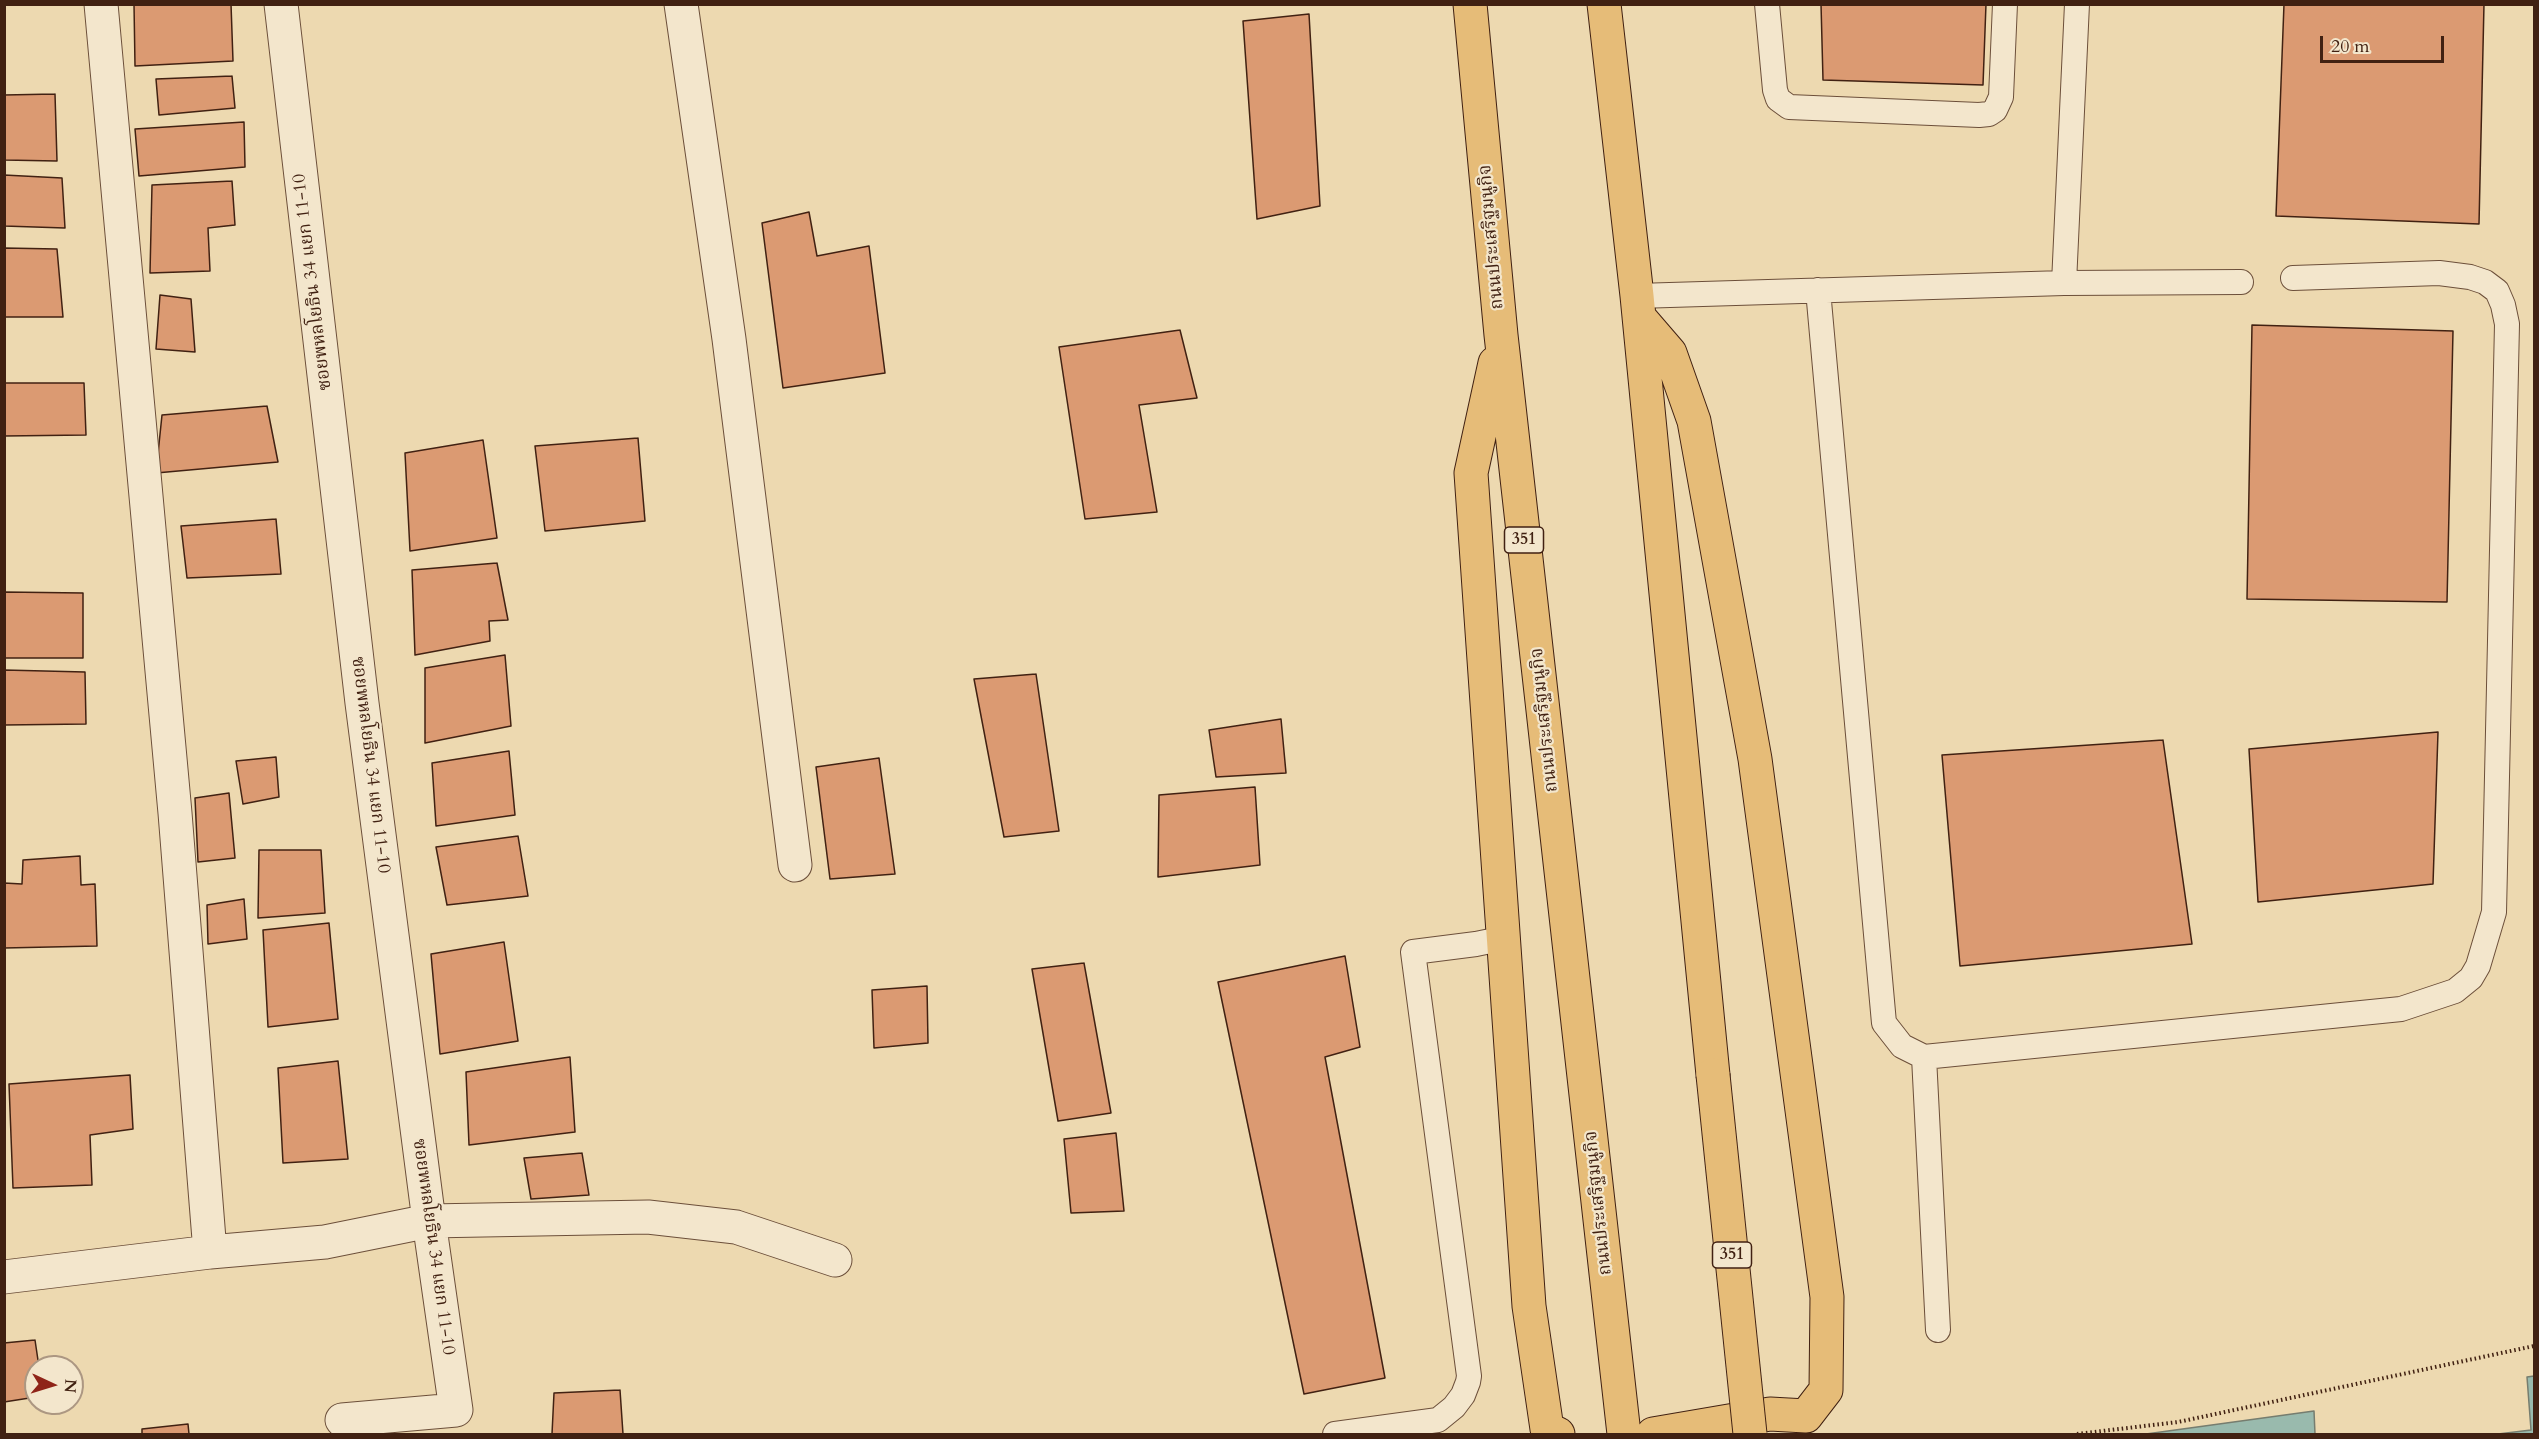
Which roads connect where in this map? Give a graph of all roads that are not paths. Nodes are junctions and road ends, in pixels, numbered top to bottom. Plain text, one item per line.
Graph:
1 (101, 4) edge
2 (281, 4) edge
3 (681, 4) edge
4 (1470, 4) edge
5 (1604, 4) edge
6 (1767, 4) edge
7 (2005, 4) edge
8 (2077, 4) edge
9 (2293, 278) dead end
10 (2241, 282) dead end
11 (2064, 283) junction
12 (1818, 290) junction
13 (1638, 307) junction
14 (1501, 335) junction
15 (795, 865) dead end
16 (1505, 938) junction
17 (1924, 1057) junction
18 (429, 1221) junction
19 (210, 1252) junction
20 (835, 1260) dead end
21 (4, 1277) edge
22 (1938, 1330) dead end
23 (342, 1420) dead end
24 (458, 1422) edge
25 (1335, 1434) edge
26 (1558, 1434) edge
27 (1624, 1434) edge
28 (1653, 1434) edge
29 (1750, 1434) edge

1 - 19 street
2 - 18 street, ซอยพหลโยธิน 34 แยก 11-10
3 - 15 street
4 - 14 main road, ถนนประเสริฐมนูกิจ / 351
5 - 13 main road, 351
6 - 7 lane
8 - 11 lane
9 - 17 lane
10 - 11 lane
11 - 12 lane
12 - 13 lane
12 - 17 lane
13 - 28 main road
13 - 29 main road, 351, bridge
14 - 16 main road
14 - 27 main road, ถนนประเสริฐมนูกิจ / 351
16 - 25 lane
16 - 26 main road
17 - 22 lane
18 - 19 street
18 - 20 street
18 - 24 street, ซอยพหลโยธิน 34 แยก 11-10
19 - 21 street
23 - 24 street, ซอยพหลโยธิน 34 แยก 11-10

